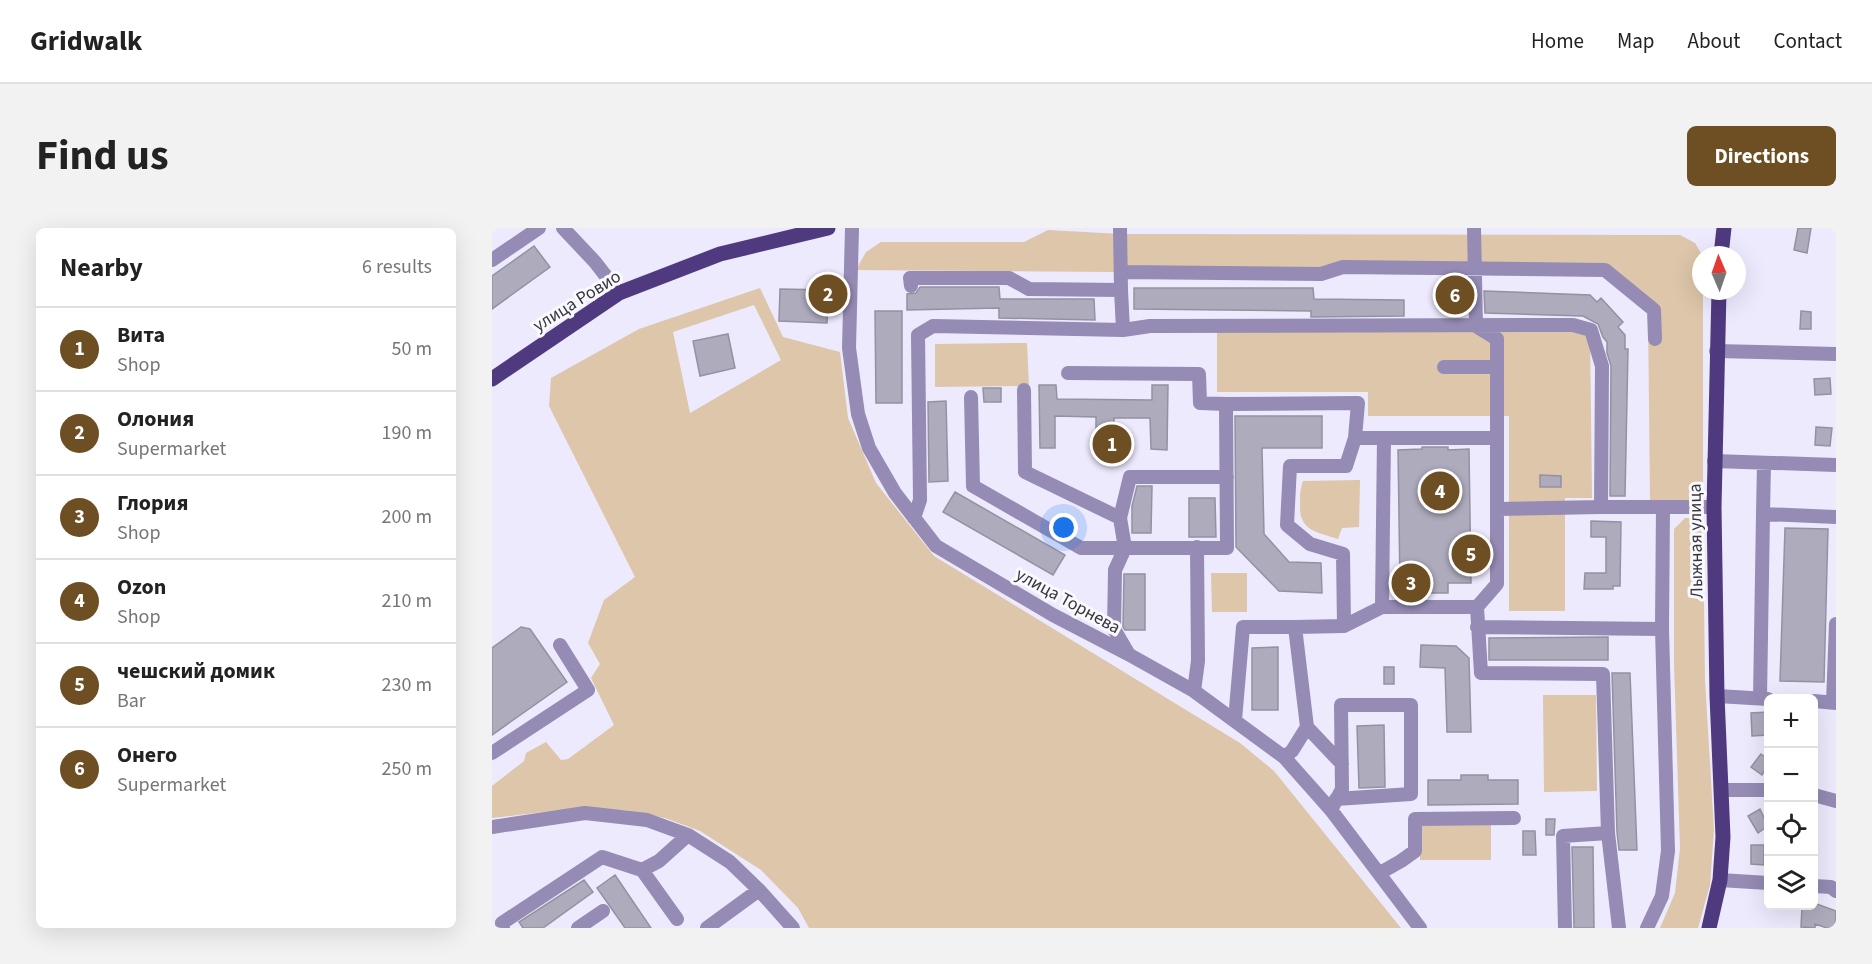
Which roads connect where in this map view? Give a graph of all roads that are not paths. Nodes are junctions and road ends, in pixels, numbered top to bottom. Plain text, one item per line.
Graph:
1 (538, 228) edge
2 (563, 228) edge
3 (828, 228) edge
4 (852, 228) edge
5 (1120, 228) edge
6 (1474, 228) edge
7 (1724, 228) edge
8 (1722, 246) edge
9 (492, 260) edge
10 (1474, 269) junction
11 (1121, 272) junction
12 (911, 286) dead end
13 (1122, 290) junction
14 (619, 293) junction
15 (1719, 300) edge
16 (1476, 326) junction
17 (1123, 330) junction
18 (1655, 339) dead end
19 (1716, 351) junction
20 (1836, 354) edge
21 (1444, 367) dead end
22 (1496, 367) junction
23 (1068, 373) dead end
24 (492, 379) edge
25 (1024, 390) dead end
26 (971, 397) dead end
27 (1226, 404) junction
28 (1355, 438) junction
29 (1384, 438) junction
30 (1496, 438) junction
31 (1714, 461) junction
32 (1764, 463) junction
33 (1836, 465) edge
34 (1227, 477) junction
35 (1601, 507) junction
36 (1663, 507) junction
37 (1714, 507) junction
38 (1497, 509) junction
39 (1763, 514) junction
40 (1836, 517) edge
41 (914, 518) junction
42 (1120, 518) junction
43 (1197, 547) junction
44 (1125, 548) junction
45 (1382, 607) junction
46 (1477, 607) junction
47 (1836, 624) edge
48 (1344, 626) junction
49 (1295, 627) junction
50 (1478, 627) junction
51 (1662, 629) junction
52 (560, 645) dead end
53 (1128, 654) junction
54 (1835, 684) edge
55 (1194, 691) junction
56 (1717, 696) junction
57 (1764, 698) edge
58 (1818, 701) edge
59 (1835, 703) edge
60 (1235, 720) junction
61 (1307, 727) junction
62 (492, 753) edge
63 (1284, 757) junction
64 (1342, 764) junction
65 (1722, 790) junction
66 (1764, 790) edge
67 (1818, 796) edge
68 (1836, 801) edge
69 (1333, 804) junction
70 (1514, 818) dead end
71 (492, 827) edge
72 (1608, 833) junction
73 (688, 835) junction
74 (642, 870) junction
75 (1380, 873) junction
76 (1720, 880) junction
77 (1764, 883) edge
78 (1818, 886) edge
79 (759, 890) junction
80 (1836, 891) edge
81 (603, 911) dead end
82 (677, 919) dead end
83 (503, 928) edge
84 (578, 928) edge
85 (707, 928) edge
86 (793, 928) edge
87 (1420, 928) edge
88 (1565, 928) edge
89 (1619, 928) edge
90 (1647, 928) edge
91 (1709, 928) edge

1 - 9 street
2 - 14 street
3 - 14 main road, улица Ровио
4 - 41 street, улица Торнева
5 - 11 street
6 - 10 street
7 - 8 main road
10 - 11 street
10 - 16 street
10 - 18 street
11 - 13 street
12 - 13 street
13 - 17 street
14 - 24 main road, улица Ровио
15 - 19 main road, Лыжная улица
16 - 17 street
16 - 22 street
16 - 35 street
17 - 41 street
19 - 20 street
19 - 31 main road, Лыжная улица
21 - 22 street
22 - 30 street
23 - 27 street
25 - 42 street
26 - 44 street
27 - 28 street
27 - 34 street
28 - 29 street
28 - 48 street
29 - 30 street
29 - 45 street
30 - 38 street
31 - 32 street
31 - 37 main road, Лыжная улица
32 - 33 street
32 - 39 street
34 - 42 street
34 - 43 street
35 - 36 street
35 - 38 street
36 - 37 street
36 - 51 street
37 - 56 main road, Лыжная улица
38 - 46 street
39 - 40 street
39 - 57 street
41 - 53 street, улица Торнева
42 - 44 street
43 - 44 street
43 - 55 street
44 - 53 street
45 - 46 street
45 - 48 street
46 - 50 street
47 - 54 street
48 - 49 street
49 - 60 street
49 - 61 street
50 - 51 street
50 - 72 street
51 - 90 street
52 - 62 street
53 - 55 street, улица Торнева
54 - 59 street
55 - 60 street, улица Торнева
56 - 57 street
56 - 65 main road, Лыжная улица
58 - 59 street
60 - 63 street, улица Торнева
61 - 63 street
61 - 64 street
63 - 69 street, улица Торнева
64 - 69 street
64 - 69 street
65 - 66 street
65 - 76 main road, Лыжная улица
67 - 68 street
69 - 75 street, улица Торнева
70 - 75 street
71 - 73 street
72 - 88 street
72 - 89 street
73 - 74 street
73 - 79 street
74 - 82 street
74 - 83 street
75 - 87 street, улица Торнева
76 - 77 street
76 - 91 main road, Лыжная улица
78 - 80 street
79 - 85 street
79 - 86 street
81 - 84 street

